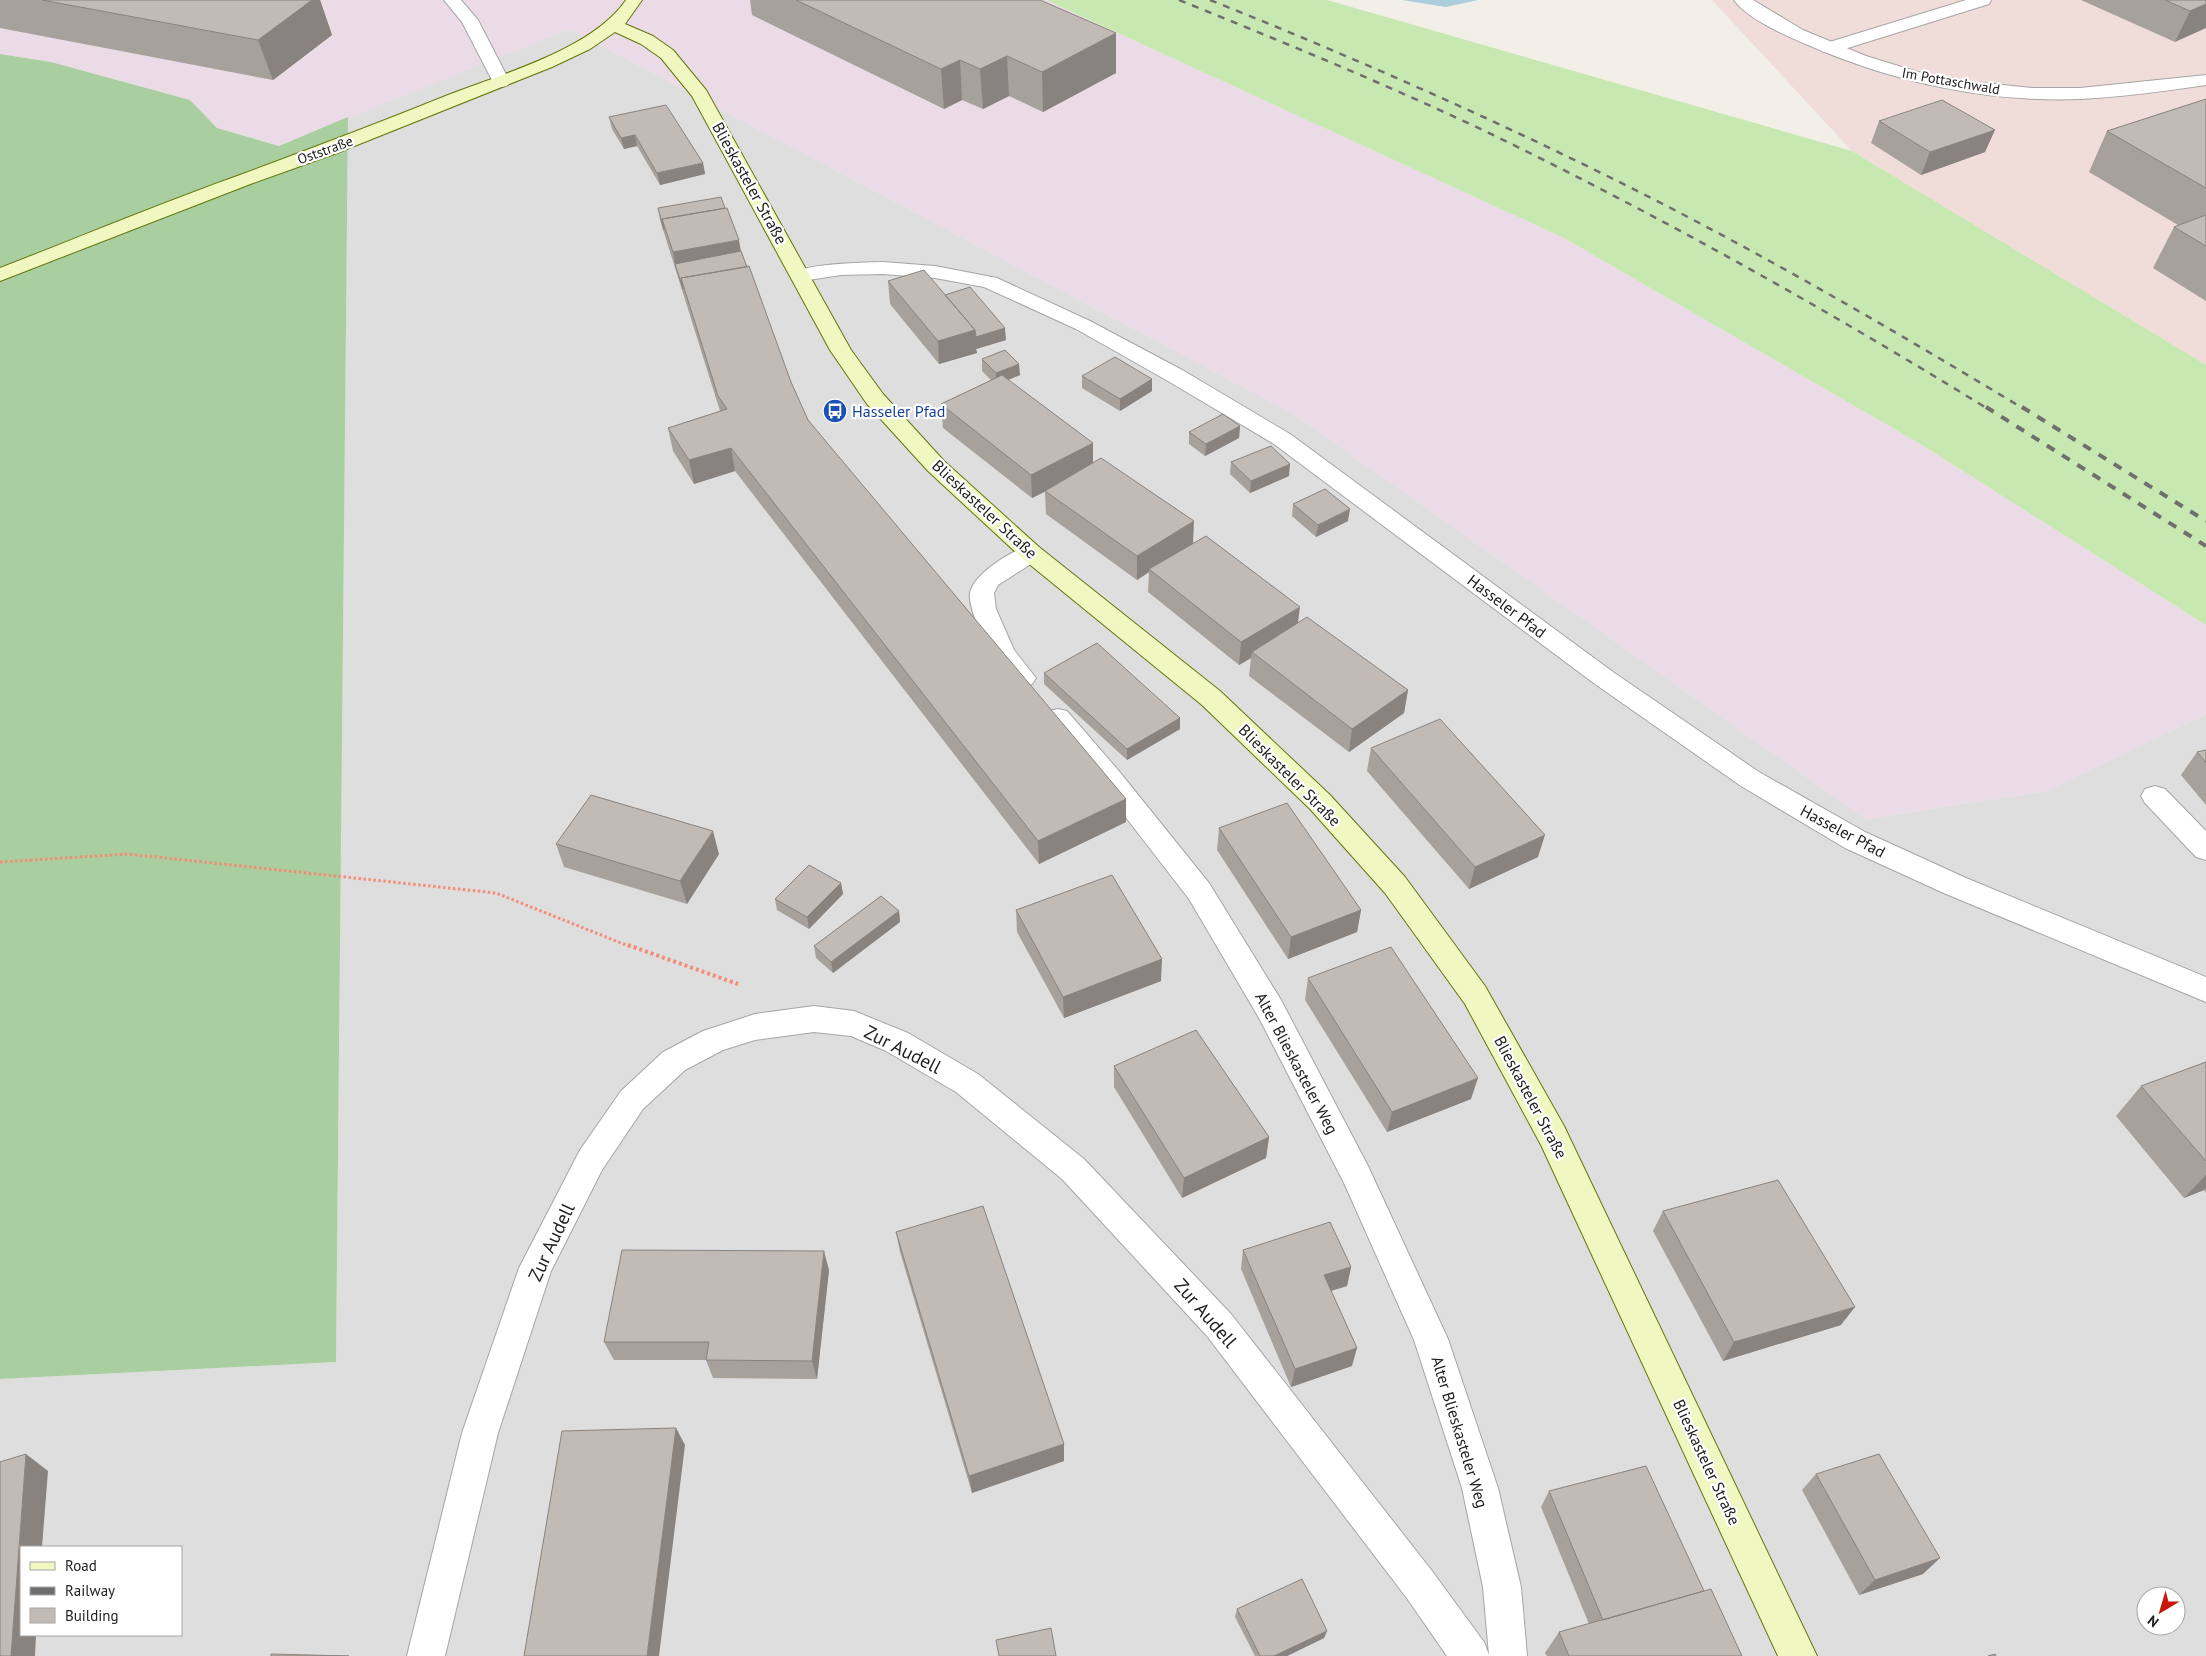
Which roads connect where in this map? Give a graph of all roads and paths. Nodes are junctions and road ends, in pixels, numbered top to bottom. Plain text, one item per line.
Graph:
1 (452, 0) edge
2 (634, 0) edge
3 (1742, 0) edge
4 (1983, 0) edge
5 (614, 25) junction
6 (1829, 48) junction
7 (2206, 80) edge
8 (501, 82) junction
9 (0, 275) edge
10 (802, 275) junction
11 (1031, 553) junction
12 (2155, 796) dead end
13 (2206, 849) edge
14 (0, 862) edge
15 (745, 986) dead end
16 (2206, 990) edge
17 (426, 1656) edge
18 (1470, 1656) edge
19 (1508, 1656) edge
20 (1798, 1656) edge

1 - 8 street
2 - 5 main road, Oststraße
3 - 6 street, Im Pottaschwald
4 - 6 street
5 - 8 main road, Oststraße
5 - 10 main road, Blieskasteler Straße
6 - 7 street, Im Pottaschwald
8 - 9 main road, Oststraße
10 - 11 main road, Blieskasteler Straße
10 - 16 street, Hasseler Pfad
11 - 19 street, Alter Blieskasteler Weg
11 - 20 main road, Blieskasteler Straße
12 - 13 street
14 - 15 path
17 - 18 street, Zur Audell

